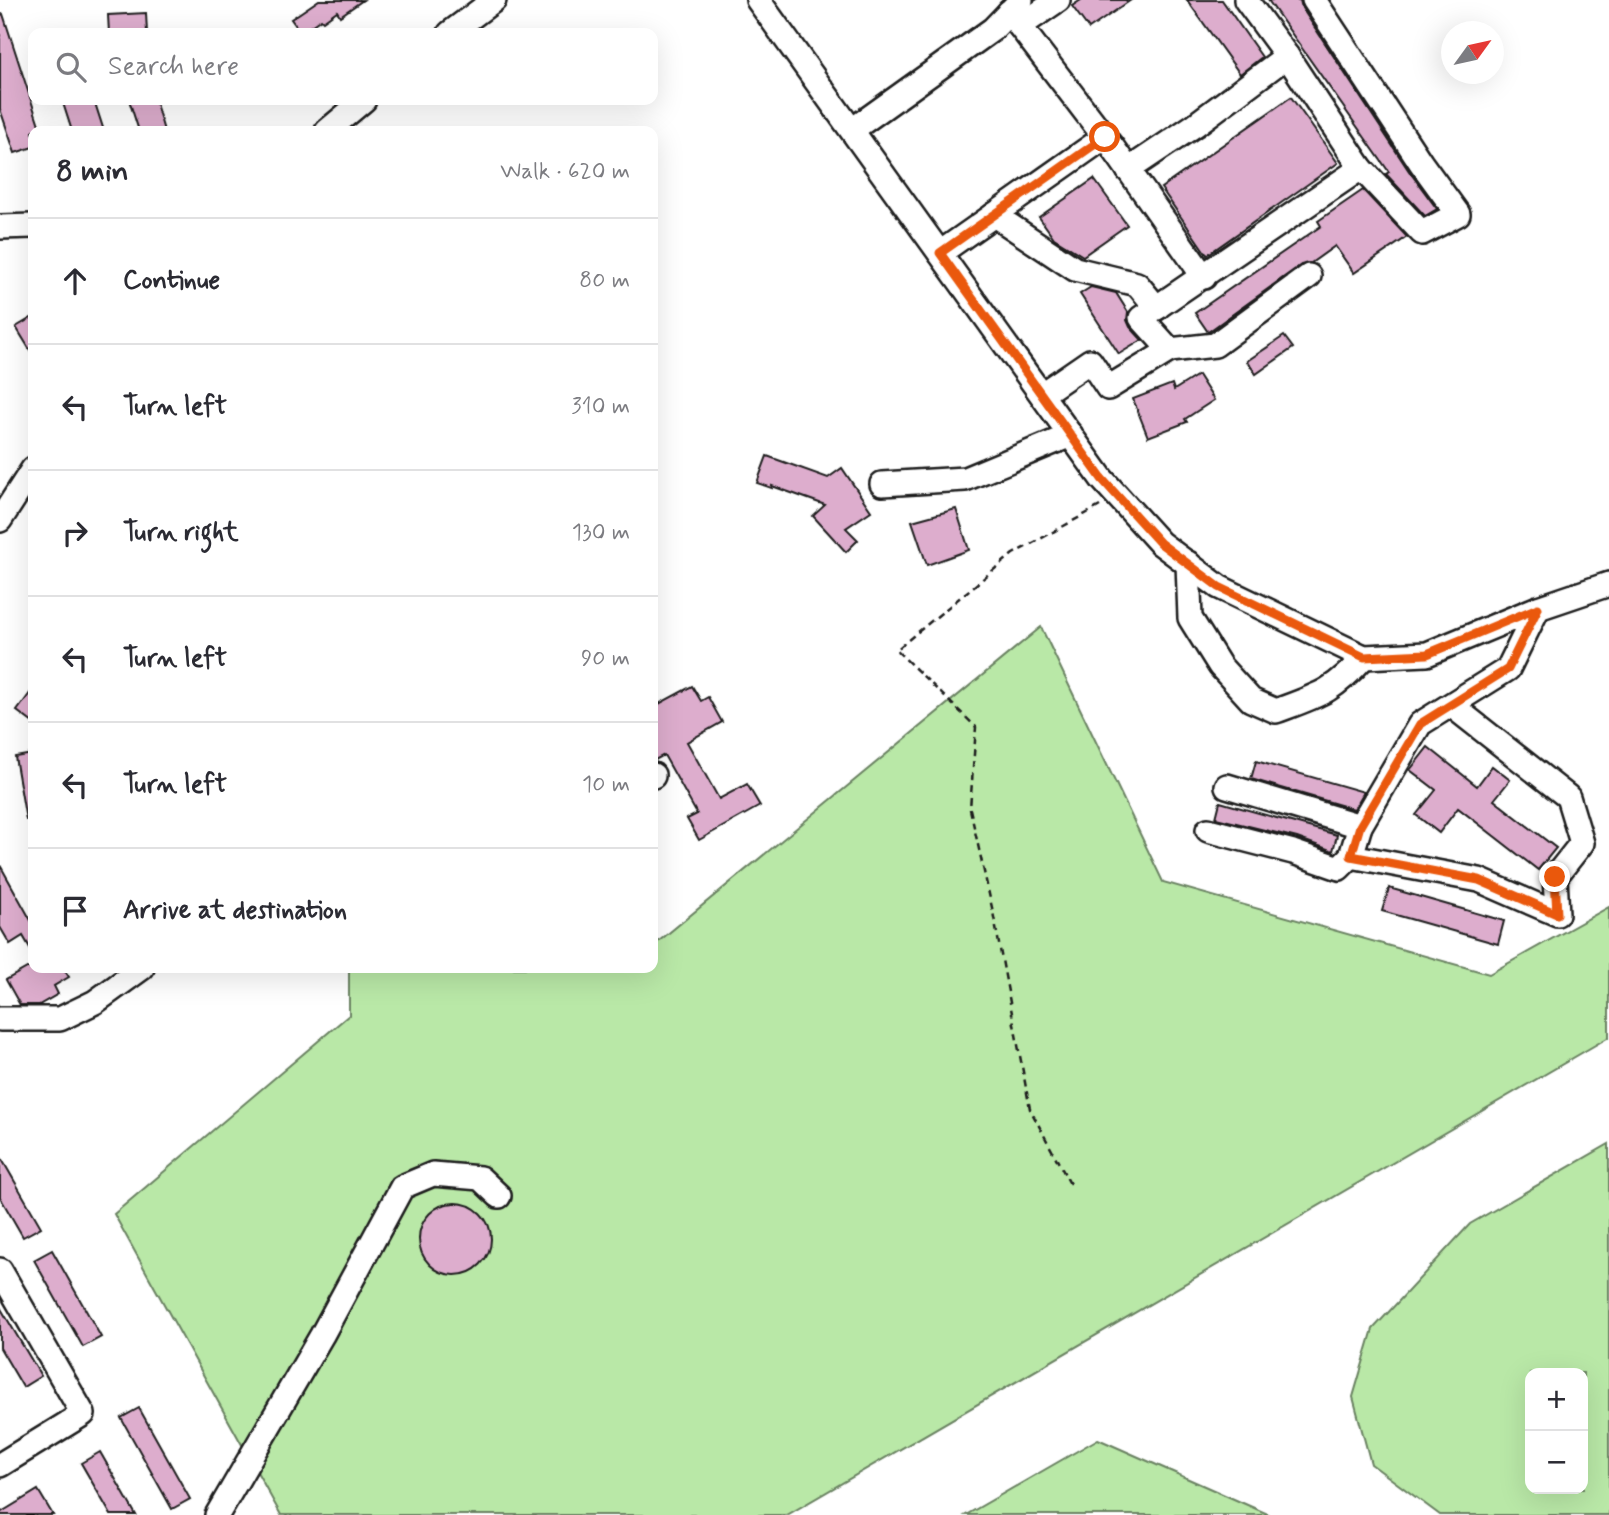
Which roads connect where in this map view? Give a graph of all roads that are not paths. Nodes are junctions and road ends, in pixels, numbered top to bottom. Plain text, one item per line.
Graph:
1 (494, 0) edge
2 (758, 0) edge
3 (1058, 0) edge
4 (1246, 0) edge
5 (1314, 0) edge
6 (1017, 13) edge
7 (457, 28) edge
8 (1287, 56) junction
9 (358, 105) edge
10 (333, 126) edge
11 (852, 130) junction
12 (1105, 137) junction
13 (1361, 168) junction
14 (1128, 170) junction
15 (993, 215) junction
16 (28, 226) edge
17 (0, 227) edge
18 (940, 253) junction
19 (1309, 276) dead end
20 (1204, 277) junction
21 (1157, 308) junction
22 (1170, 350) junction
23 (1042, 394) junction
24 (1071, 435) junction
25 (28, 477) edge
26 (882, 484) dead end
27 (0, 520) edge
28 (1188, 563) junction
29 (1609, 584) edge
30 (1538, 608) junction
31 (1364, 657) junction
32 (1451, 705) junction
33 (1227, 786) dead end
34 (1360, 826) junction
35 (1208, 830) dead end
36 (1351, 856) junction
37 (135, 973) edge
38 (0, 1018) edge
39 (499, 1196) dead end
40 (0, 1269) edge
41 (0, 1465) edge
42 (217, 1515) edge

1 - 7 street
2 - 11 street
3 - 6 street
4 - 8 street
5 - 13 street
6 - 11 street
6 - 12 street
8 - 13 street
8 - 14 street
9 - 10 street
11 - 18 street
12 - 14 street
12 - 15 street
13 - 20 street
14 - 20 street
15 - 18 street
15 - 21 street
16 - 17 street
18 - 23 street
19 - 22 street
20 - 21 street
21 - 22 street
22 - 23 street
23 - 24 street
24 - 26 street
24 - 28 street
25 - 27 street
28 - 31 street
28 - 31 street
29 - 30 street
30 - 31 street
30 - 32 street
32 - 34 street
32 - 36 street
33 - 34 street
34 - 36 street
35 - 36 street
37 - 38 street
39 - 42 street
40 - 41 street

